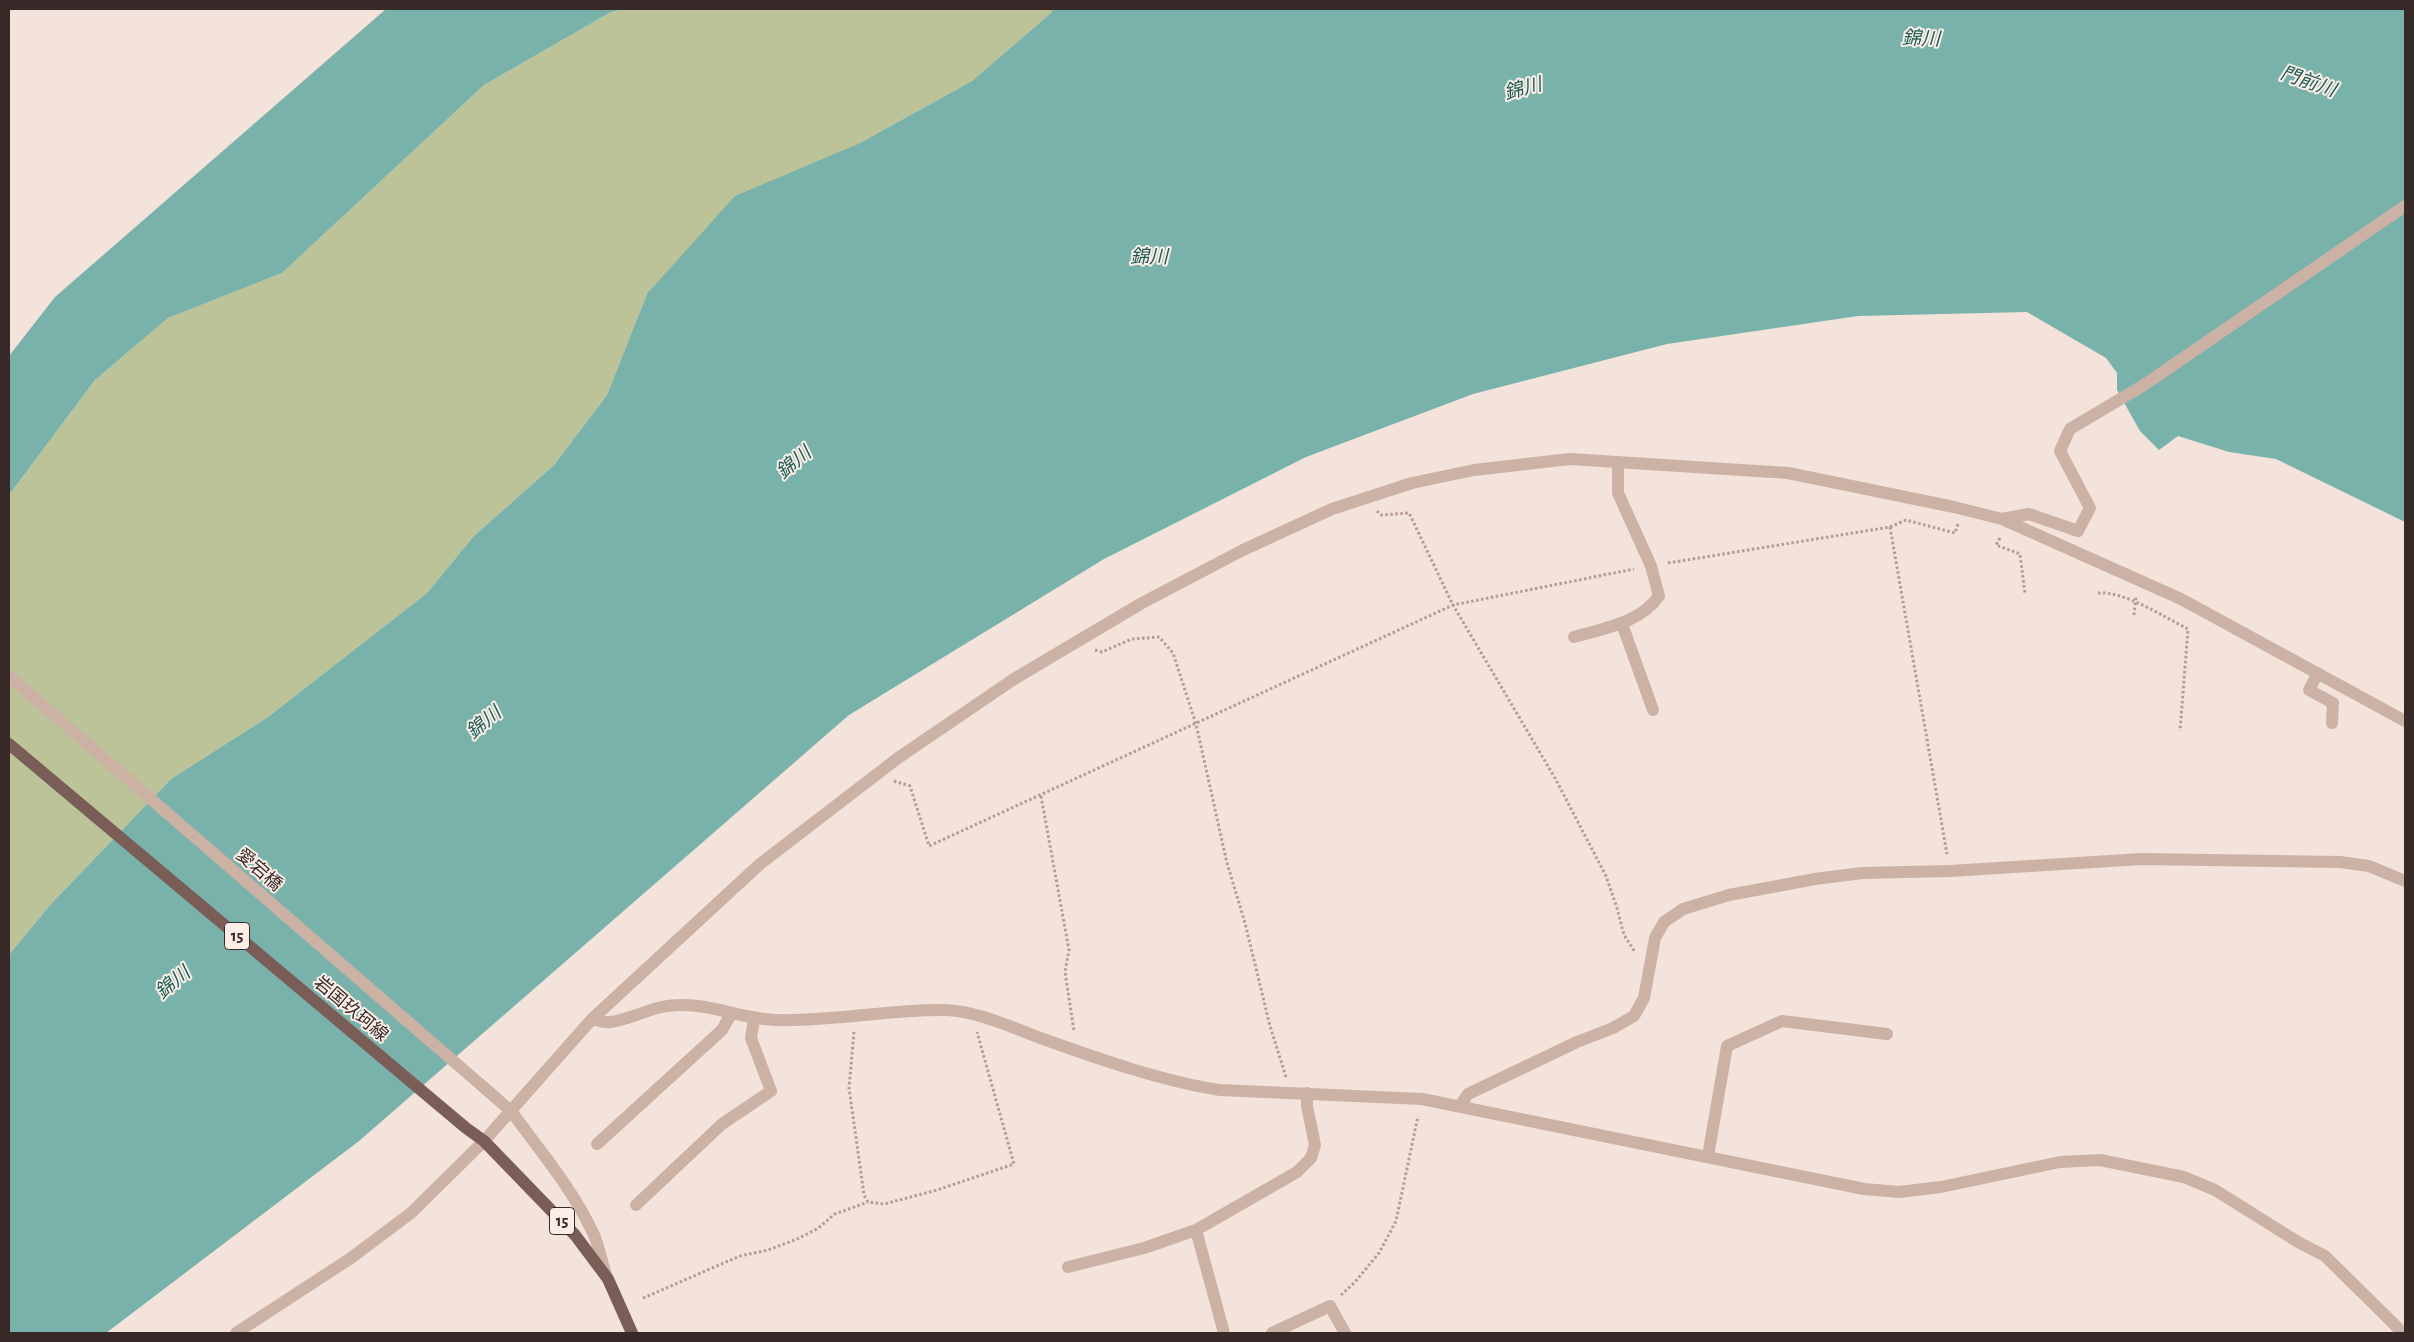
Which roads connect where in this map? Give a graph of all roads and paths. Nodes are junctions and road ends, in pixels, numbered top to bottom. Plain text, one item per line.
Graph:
1 (2405, 206) edge
2 (1618, 462) junction
3 (1374, 509) dead end
4 (2002, 519) junction
5 (1958, 524) dead end
6 (1890, 528) junction
7 (2000, 538) dead end
8 (1652, 566) junction
9 (2136, 592) dead end
10 (2024, 594) dead end
11 (2098, 594) dead end
12 (2135, 602) junction
13 (1453, 605) junction
14 (2134, 615) dead end
15 (1622, 624) junction
16 (1080, 637) junction
17 (1574, 637) dead end
18 (2318, 673) junction
19 (9, 676) edge
20 (1653, 710) dead end
21 (2405, 721) edge
22 (2332, 723) dead end
23 (1196, 724) junction
24 (2180, 731) dead end
25 (9, 744) edge
26 (891, 780) dead end
27 (1041, 796) junction
28 (1950, 871) junction
29 (2405, 881) edge
30 (1648, 978) junction
31 (731, 1014) junction
32 (978, 1016) junction
33 (856, 1017) junction
34 (592, 1019) junction
35 (754, 1019) junction
36 (1888, 1034) dead end
37 (1073, 1049) junction
38 (1288, 1092) junction
39 (1307, 1093) junction
40 (1422, 1099) junction
41 (1460, 1106) junction
42 (510, 1111) junction
43 (484, 1140) junction
44 (597, 1144) dead end
45 (1708, 1156) junction
46 (868, 1202) junction
47 (636, 1205) dead end
48 (1196, 1230) junction
49 (1068, 1268) dead end
50 (608, 1280) junction
51 (642, 1298) dead end
52 (1330, 1306) junction
53 (236, 1333) edge
54 (632, 1333) edge
55 (1224, 1333) edge
56 (1272, 1333) edge
57 (1345, 1333) edge
58 (2403, 1333) edge

1 - 4 street
2 - 4 street
2 - 8 street
2 - 16 street
3 - 13 path
4 - 18 street
5 - 6 path
6 - 8 path
6 - 28 path
7 - 10 path
8 - 13 path
8 - 15 street
9 - 12 path
11 - 12 path
12 - 14 path
12 - 24 path
13 - 23 path
13 - 30 path
15 - 17 street
15 - 20 street
16 - 23 path
16 - 34 street
18 - 21 street
18 - 22 street
19 - 42 street, 愛宕橋
23 - 27 path
23 - 38 path
25 - 43 main road, 岩国玖珂線 / 15
26 - 27 path
27 - 37 path
28 - 29 street
28 - 30 street
30 - 41 street
31 - 34 street
31 - 35 street
31 - 44 street
32 - 33 street
32 - 37 street
32 - 46 path
33 - 35 street
33 - 46 path
34 - 42 street
35 - 47 street
36 - 45 street
37 - 38 street
38 - 39 street
39 - 40 street
39 - 48 street
40 - 41 street
40 - 52 path
41 - 45 street
42 - 43 street
42 - 50 street, 愛宕橋
43 - 50 main road, 岩国玖珂線 / 15
43 - 53 street
45 - 58 street
46 - 51 path
48 - 49 street
48 - 55 street
50 - 54 main road, 岩国玖珂線 / 15
52 - 56 street
52 - 57 street

